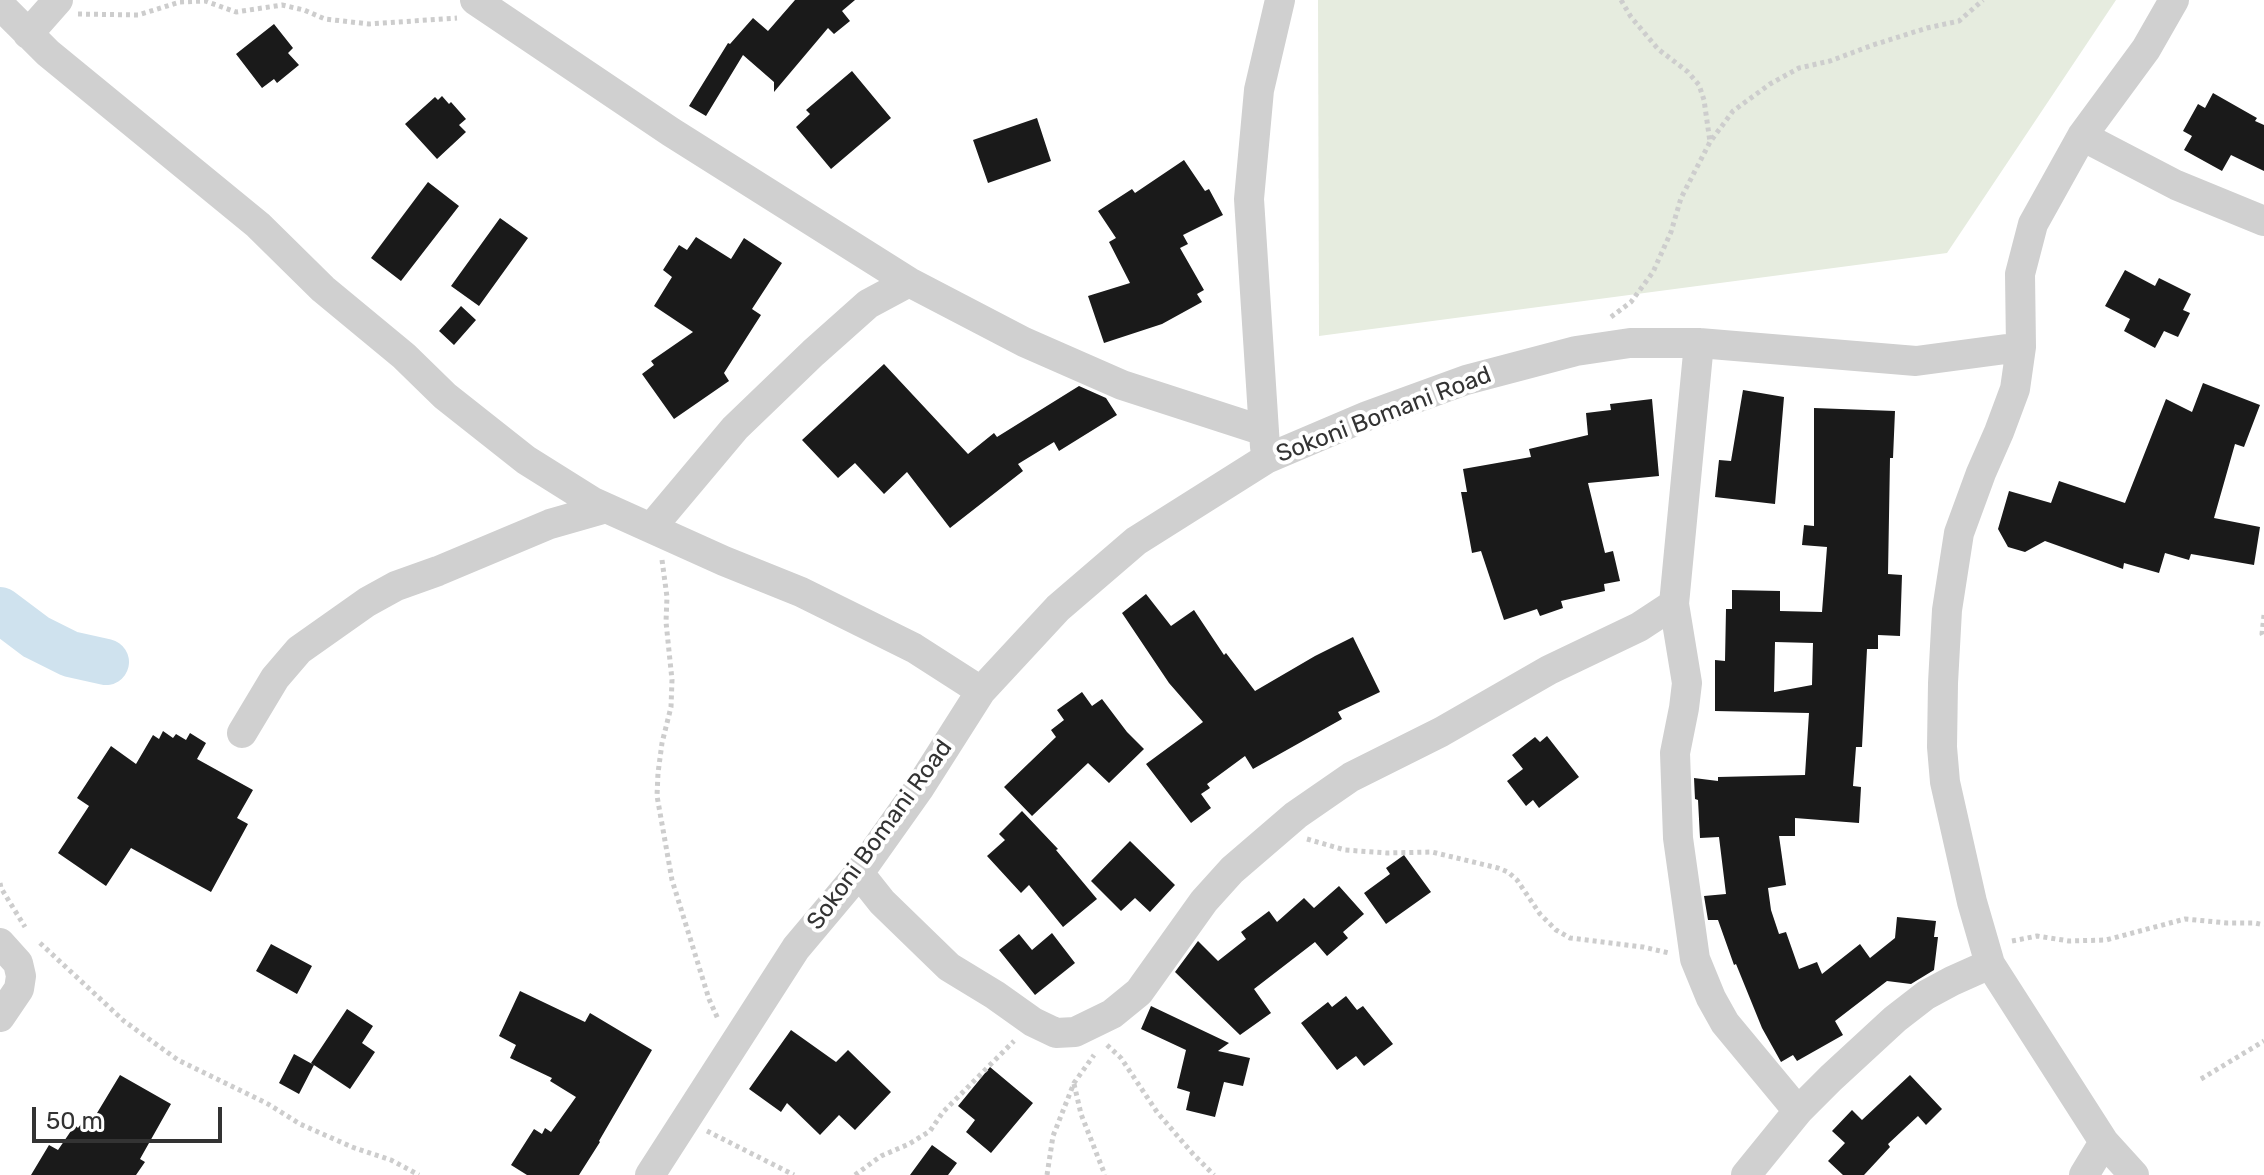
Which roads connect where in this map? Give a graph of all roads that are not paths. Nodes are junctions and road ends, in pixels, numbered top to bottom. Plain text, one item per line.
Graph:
1 (1280, 0) edge
2 (2174, 0) edge
3 (54, 4) edge
4 (0, 5) edge
5 (486, 8) edge
6 (28, 34) junction
7 (2082, 136) junction
8 (2264, 221) edge
9 (872, 258) junction
10 (909, 282) junction
11 (868, 304) junction
12 (1699, 343) junction
13 (2021, 347) junction
14 (1265, 445) junction
15 (606, 508) junction
16 (657, 531) junction
17 (1674, 604) junction
18 (981, 691) junction
19 (242, 733) dead end
20 (859, 873) junction
21 (13, 936) edge
22 (1988, 960) junction
23 (0, 1017) edge
24 (1798, 1111) junction
25 (2104, 1142) junction
26 (650, 1175) edge
27 (1746, 1175) edge
28 (2084, 1175) edge
29 (2134, 1175) edge

1 - 14 street
2 - 7 street
3 - 6 street
4 - 6 street
5 - 9 street
6 - 15 street
7 - 8 street
7 - 13 street
9 - 10 street
9 - 11 street
10 - 11 street
10 - 14 street
11 - 16 street
12 - 13 street, Sokoni Bomani Road
12 - 14 street, Sokoni Bomani Road
12 - 17 street
13 - 22 street
14 - 18 street, Sokoni Bomani Road
15 - 16 street
15 - 19 street
16 - 18 street
17 - 20 street
17 - 24 street
18 - 20 street, Sokoni Bomani Road
20 - 26 street, Sokoni Bomani Road
21 - 23 street
22 - 24 street
22 - 25 street
24 - 27 street
25 - 28 street
25 - 29 street

